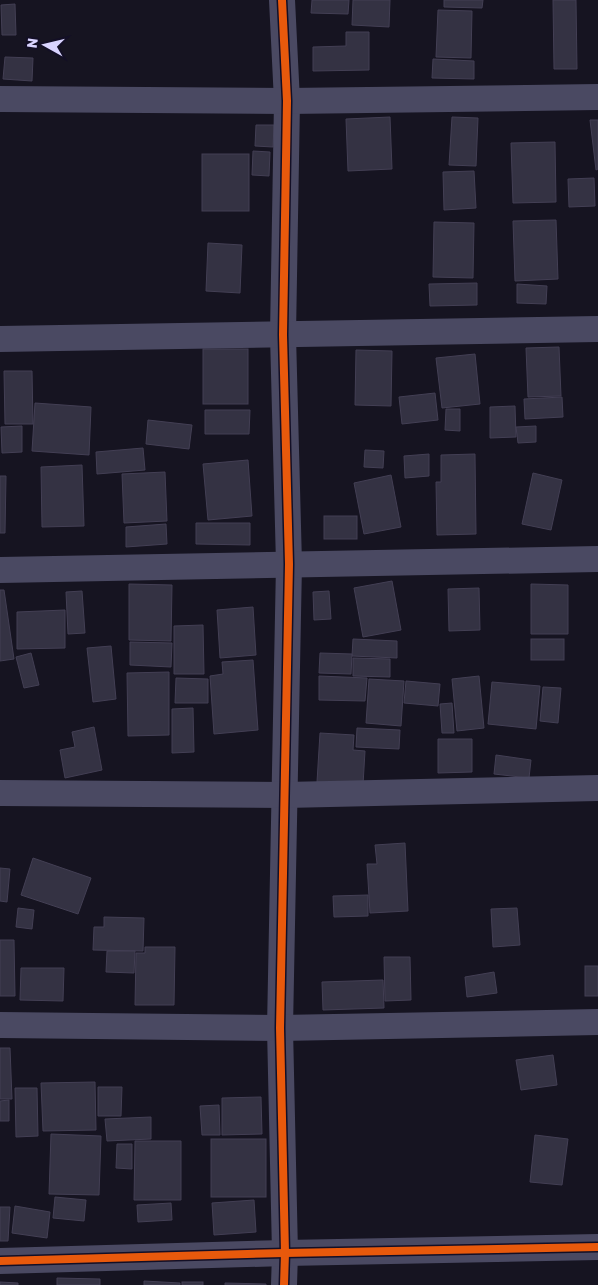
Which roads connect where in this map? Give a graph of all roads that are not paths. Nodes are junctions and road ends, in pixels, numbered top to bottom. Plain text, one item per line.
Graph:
1 (282, 0) edge
2 (598, 97) edge
3 (0, 99) edge
4 (287, 101) junction
5 (598, 329) edge
6 (283, 335) junction
7 (0, 339) edge
8 (598, 559) edge
9 (289, 564) junction
10 (0, 570) edge
11 (598, 788) edge
12 (0, 793) edge
13 (285, 795) junction
14 (598, 1022) edge
15 (0, 1025) edge
16 (280, 1028) junction
17 (598, 1247) edge
18 (285, 1253) junction
19 (0, 1261) edge
20 (284, 1285) edge

1 - 4 street
2 - 4 street
3 - 4 street
4 - 6 street
5 - 6 street
6 - 7 street
6 - 9 street
8 - 9 street
9 - 10 street
9 - 13 street
11 - 13 street
12 - 13 street
13 - 16 street
14 - 16 street
15 - 16 street
16 - 18 street
17 - 18 street
18 - 19 street
18 - 20 street

